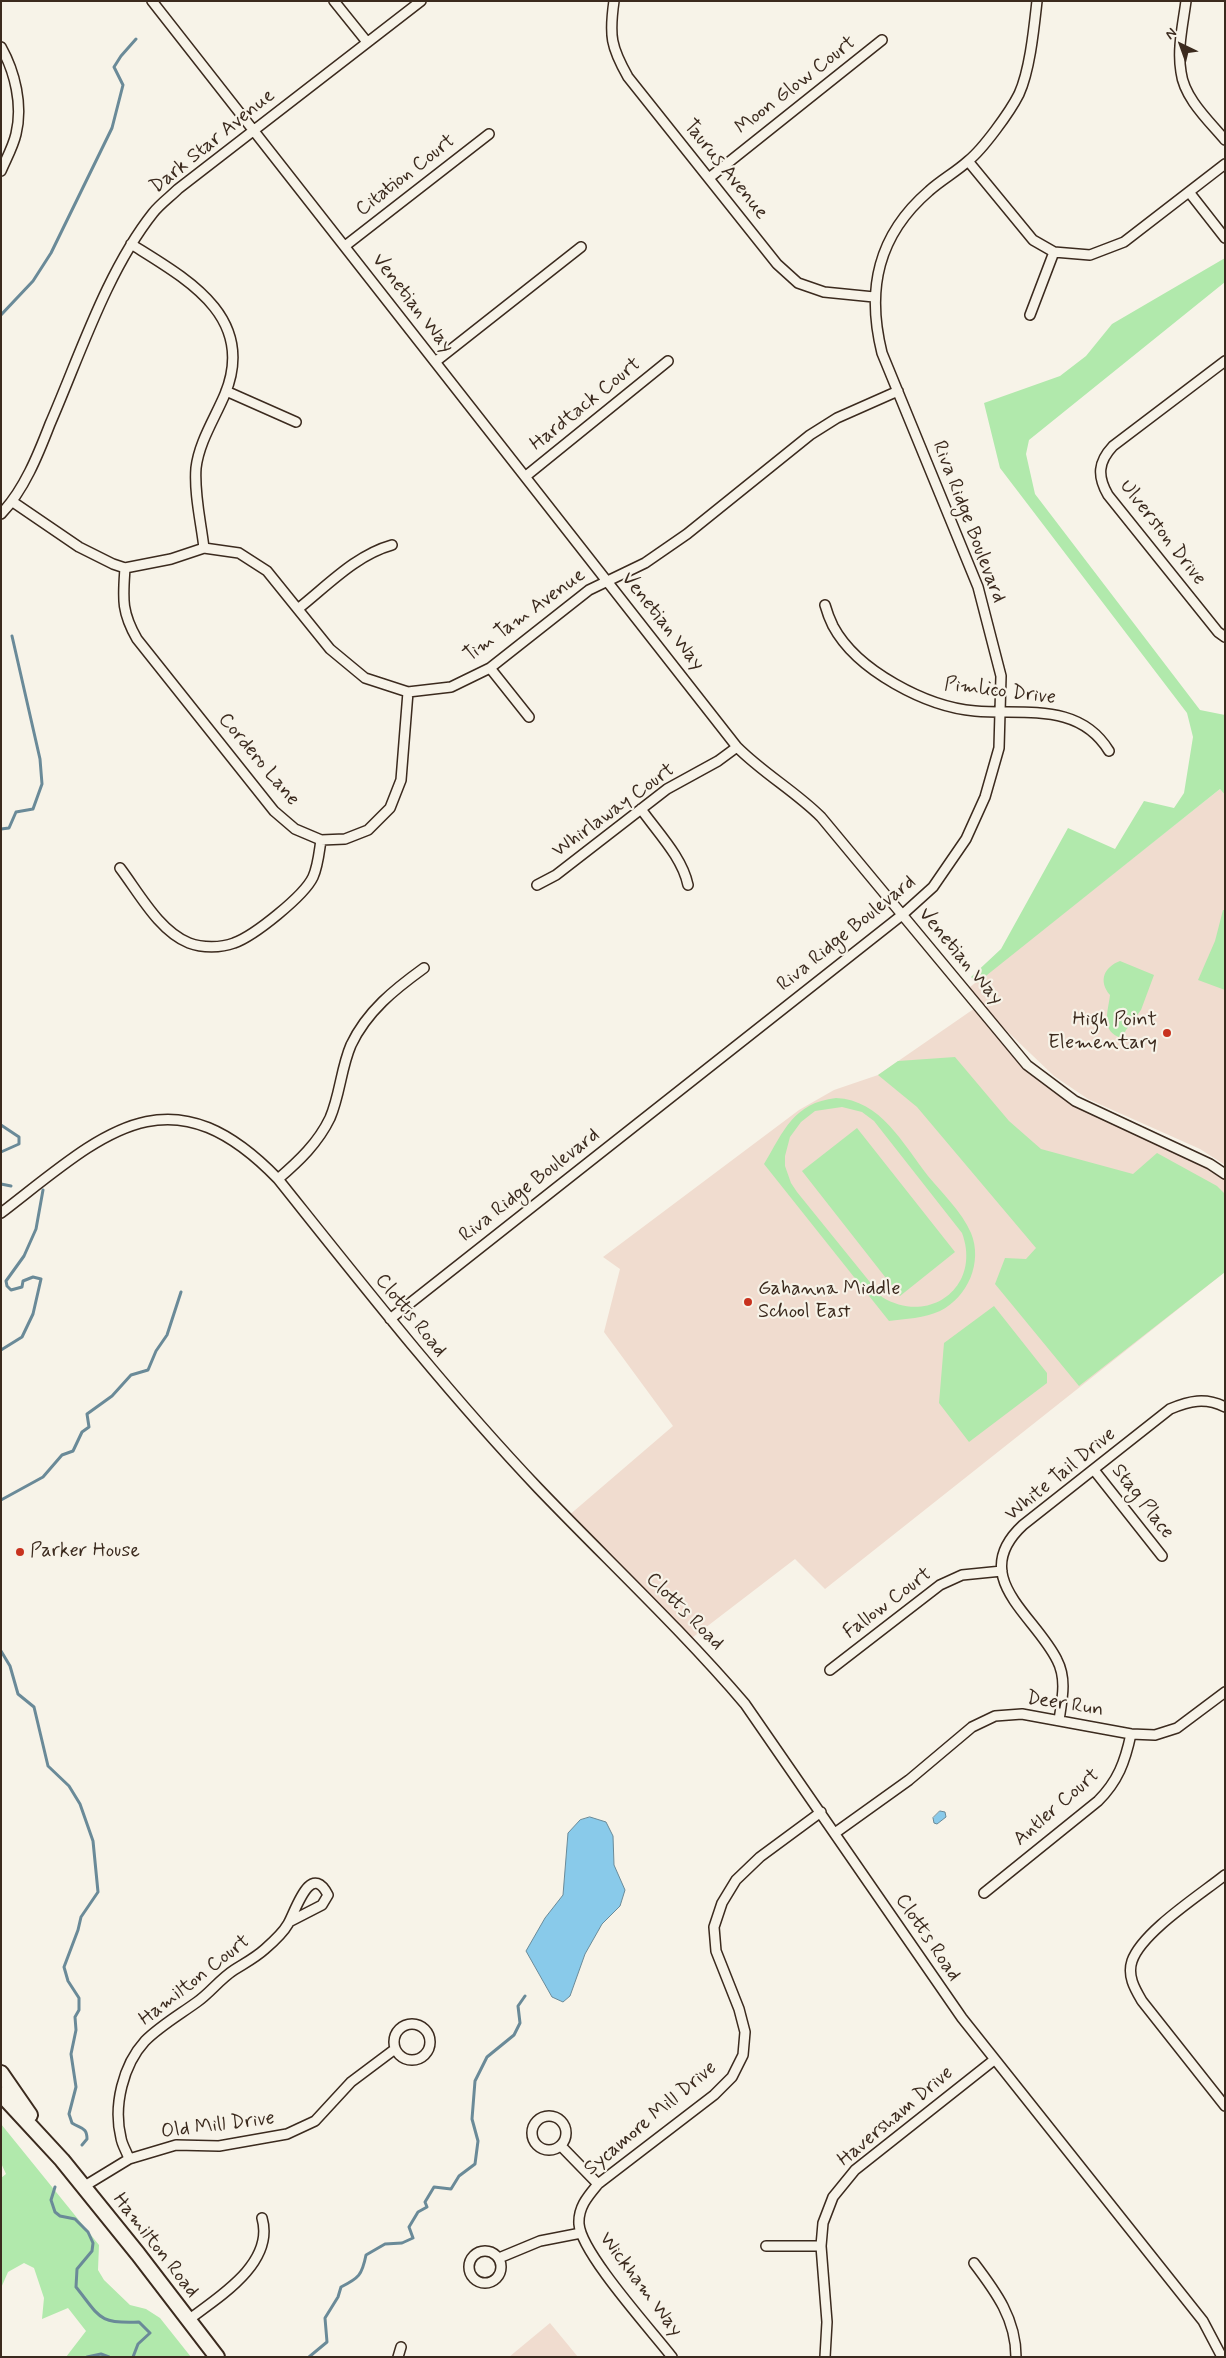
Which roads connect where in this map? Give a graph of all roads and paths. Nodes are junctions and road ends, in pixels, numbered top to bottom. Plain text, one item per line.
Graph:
1 (152, 1) edge
2 (334, 1) edge
3 (421, 1) edge
4 (614, 1) edge
5 (1037, 1) edge
6 (1186, 1) edge
7 (882, 40) dead end
8 (367, 42) junction
9 (1, 47) edge
10 (254, 131) junction
11 (489, 134) dead end
12 (1225, 140) edge
13 (968, 161) junction
14 (1225, 164) edge
15 (1, 171) edge
16 (709, 178) junction
17 (1189, 192) junction
18 (1225, 238) edge
19 (131, 244) junction
20 (345, 246) junction
21 (581, 247) dead end
22 (1054, 252) junction
23 (874, 297) junction
24 (1030, 315) dead end
25 (668, 361) dead end
26 (1225, 361) edge
27 (435, 362) junction
28 (226, 391) junction
29 (898, 391) junction
30 (296, 422) dead end
31 (526, 476) junction
32 (13, 502) junction
33 (1, 514) edge
34 (392, 545) dead end
35 (204, 548) junction
36 (125, 568) junction
37 (606, 580) junction
38 (825, 605) dead end
39 (299, 608) junction
40 (1225, 637) edge
41 (490, 668) junction
42 (408, 692) junction
43 (1001, 712) junction
44 (529, 716) dead end
45 (737, 747) junction
46 (1109, 751) dead end
47 (640, 809) junction
48 (321, 840) junction
49 (120, 868) dead end
50 (688, 885) dead end
51 (537, 886) dead end
52 (902, 915) junction
53 (424, 968) dead end
54 (1225, 1174) edge
55 (278, 1179) junction
56 (1, 1213) edge
57 (390, 1319) junction
58 (1225, 1407) edge
59 (1094, 1470) junction
60 (1162, 1556) dead end
61 (1002, 1570) junction
62 (830, 1670) dead end
63 (1225, 1692) edge
64 (1059, 1720) junction
65 (1131, 1734) junction
66 (821, 1812) junction
67 (835, 1833) junction
68 (1225, 1875) edge
69 (984, 1893) dead end
70 (289, 1922) junction
71 (395, 2049) junction
72 (994, 2060) junction
73 (1, 2073) edge
74 (1, 2094) edge
75 (1225, 2106) edge
76 (561, 2146) junction
77 (129, 2159) junction
78 (62, 2160) junction
79 (598, 2184) junction
80 (83, 2187) junction
81 (262, 2218) dead end
82 (581, 2233) junction
83 (766, 2246) dead end
84 (821, 2246) junction
85 (499, 2258) dead end
86 (974, 2263) dead end
87 (188, 2320) junction
88 (400, 2347) dead end
89 (217, 2357) edge
90 (398, 2357) edge
91 (672, 2357) edge
92 (825, 2357) edge
93 (1016, 2357) edge
94 (1222, 2357) edge

1 - 10 street, Venetian Way
2 - 8 street
3 - 8 street, Dark Star Avenue
4 - 16 street, Taurus Avenue
5 - 13 street, Riva Ridge Boulevard
6 - 12 street
7 - 16 street, Moon Glow Court
8 - 10 street, Dark Star Avenue
9 - 15 street
10 - 19 street, Dark Star Avenue
10 - 20 street, Venetian Way
11 - 20 street, Citation Court
13 - 22 street
13 - 23 street, Riva Ridge Boulevard
14 - 17 street
16 - 23 street, Taurus Avenue
17 - 18 street
17 - 22 street
19 - 28 street
19 - 32 street, Dark Star Avenue
20 - 27 street, Venetian Way
21 - 27 street
22 - 24 street
23 - 29 street, Riva Ridge Boulevard
25 - 31 street, Hardtack Court
26 - 40 street, Ulverston Drive
27 - 31 street, Venetian Way
28 - 30 street
28 - 35 street
29 - 37 street, Tim Tam Avenue
29 - 43 street, Riva Ridge Boulevard
31 - 37 street, Venetian Way
32 - 33 street, Dark Star Avenue
32 - 36 street
34 - 39 street
35 - 36 street, Tim Tam Avenue
35 - 39 street, Tim Tam Avenue
36 - 48 street, Cordero Lane
37 - 41 street, Tim Tam Avenue
37 - 45 street, Venetian Way
38 - 43 street, Pimlico Drive
39 - 42 street, Tim Tam Avenue
41 - 42 street, Tim Tam Avenue
41 - 44 street
42 - 48 street, Cordero Lane
43 - 46 street, Pimlico Drive
43 - 52 street, Riva Ridge Boulevard
45 - 47 street, Whirlaway Court
45 - 52 street, Venetian Way
47 - 50 street
47 - 51 street, Whirlaway Court
48 - 49 street
52 - 54 street, Venetian Way
52 - 57 street, Riva Ridge Boulevard
53 - 55 street
55 - 56 street, Clotts Road
55 - 57 street, Clotts Road
57 - 66 street, Clotts Road
58 - 59 street, White Tail Drive
59 - 60 street, Stag Place
59 - 61 street, White Tail Drive
61 - 62 street, Fallow Court
61 - 64 street, White Tail Drive
63 - 65 street, Deer Run
64 - 65 street, Deer Run
64 - 67 street, Deer Run
65 - 69 street, Antler Court
66 - 67 street, Clotts Road
66 - 79 street, Sycamore Mill Drive
67 - 72 street, Clotts Road
68 - 75 street
70 - 70 street, Hamilton Court
70 - 77 street, Hamilton Court
71 - 71 street
71 - 77 street, Old Mill Drive
72 - 84 street, Haversham Drive
72 - 94 street, Clotts Road
73 - 78 main road, Hamilton Road
74 - 78 main road, Hamilton Road
76 - 76 street
76 - 79 street
77 - 80 street, Old Mill Drive
78 - 80 main road, Hamilton Road
79 - 82 street, Sycamore Mill Drive
80 - 87 main road, Hamilton Road
81 - 87 street
82 - 85 street
82 - 91 street, Wickham Way
83 - 84 street
84 - 92 street, Haversham Drive
86 - 93 street
87 - 89 main road, Hamilton Road
88 - 90 street

